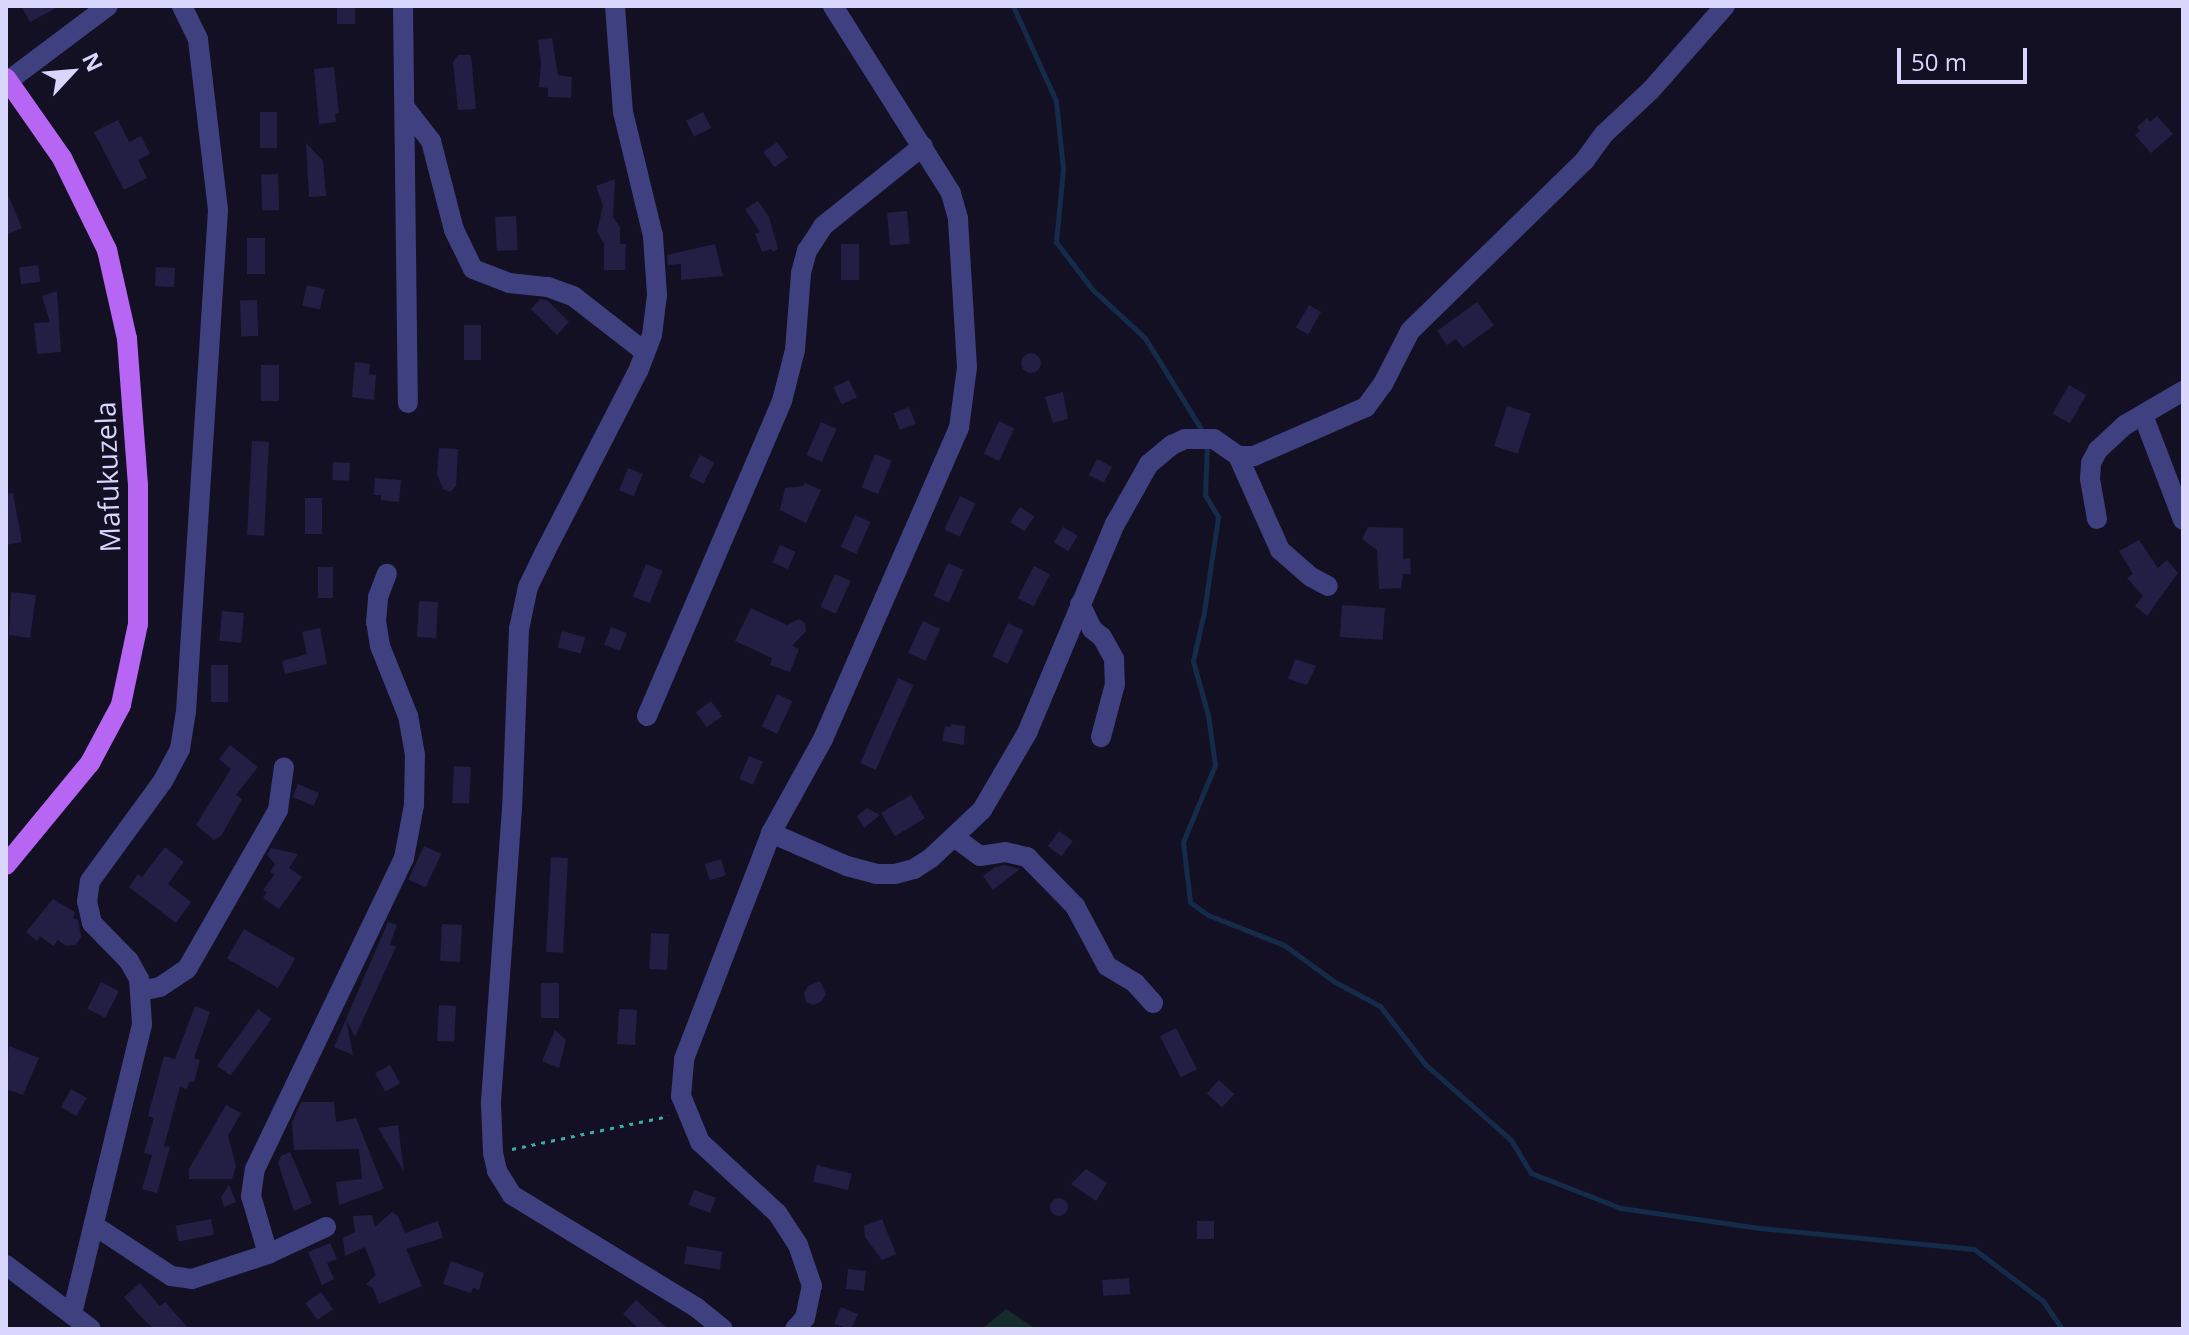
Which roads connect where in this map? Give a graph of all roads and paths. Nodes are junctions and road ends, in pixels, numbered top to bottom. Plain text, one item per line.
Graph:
1 (108, 6) edge
2 (403, 6) edge
3 (615, 6) edge
4 (833, 6) edge
5 (1725, 6) edge
6 (186, 8) edge
7 (7, 79) edge
8 (406, 109) junction
9 (923, 146) junction
10 (645, 352) junction
11 (2183, 391) edge
12 (408, 403) dead end
13 (2143, 415) junction
14 (1238, 456) junction
15 (2097, 519) dead end
16 (2183, 520) edge
17 (387, 574) dead end
18 (1328, 586) dead end
19 (1080, 604) junction
20 (647, 716) dead end
21 (1101, 737) dead end
22 (284, 767) dead end
23 (771, 833) junction
24 (954, 837) junction
25 (6, 865) edge
26 (141, 991) junction
27 (1153, 1003) dead end
28 (686, 1113) junction
29 (493, 1153) junction
30 (95, 1226) junction
31 (326, 1227) dead end
32 (268, 1254) junction
33 (6, 1265) edge
34 (72, 1314) junction
35 (91, 1329) edge
36 (723, 1329) edge
37 (795, 1329) edge

1 - 7 street
2 - 8 street
3 - 10 street
4 - 9 street
5 - 14 street
6 - 26 street
7 - 25 main road, Mafukuzela
8 - 10 street
8 - 12 street
9 - 20 street
9 - 23 street
10 - 29 street
11 - 13 street
13 - 15 street
13 - 16 street
14 - 18 street
14 - 19 street
17 - 32 street
19 - 21 street
19 - 24 street
22 - 26 street
23 - 24 street
23 - 28 street
24 - 27 street
26 - 30 street
28 - 29 path
28 - 37 street
29 - 36 street
30 - 32 street
30 - 34 street
31 - 32 street
33 - 34 street
34 - 35 street

